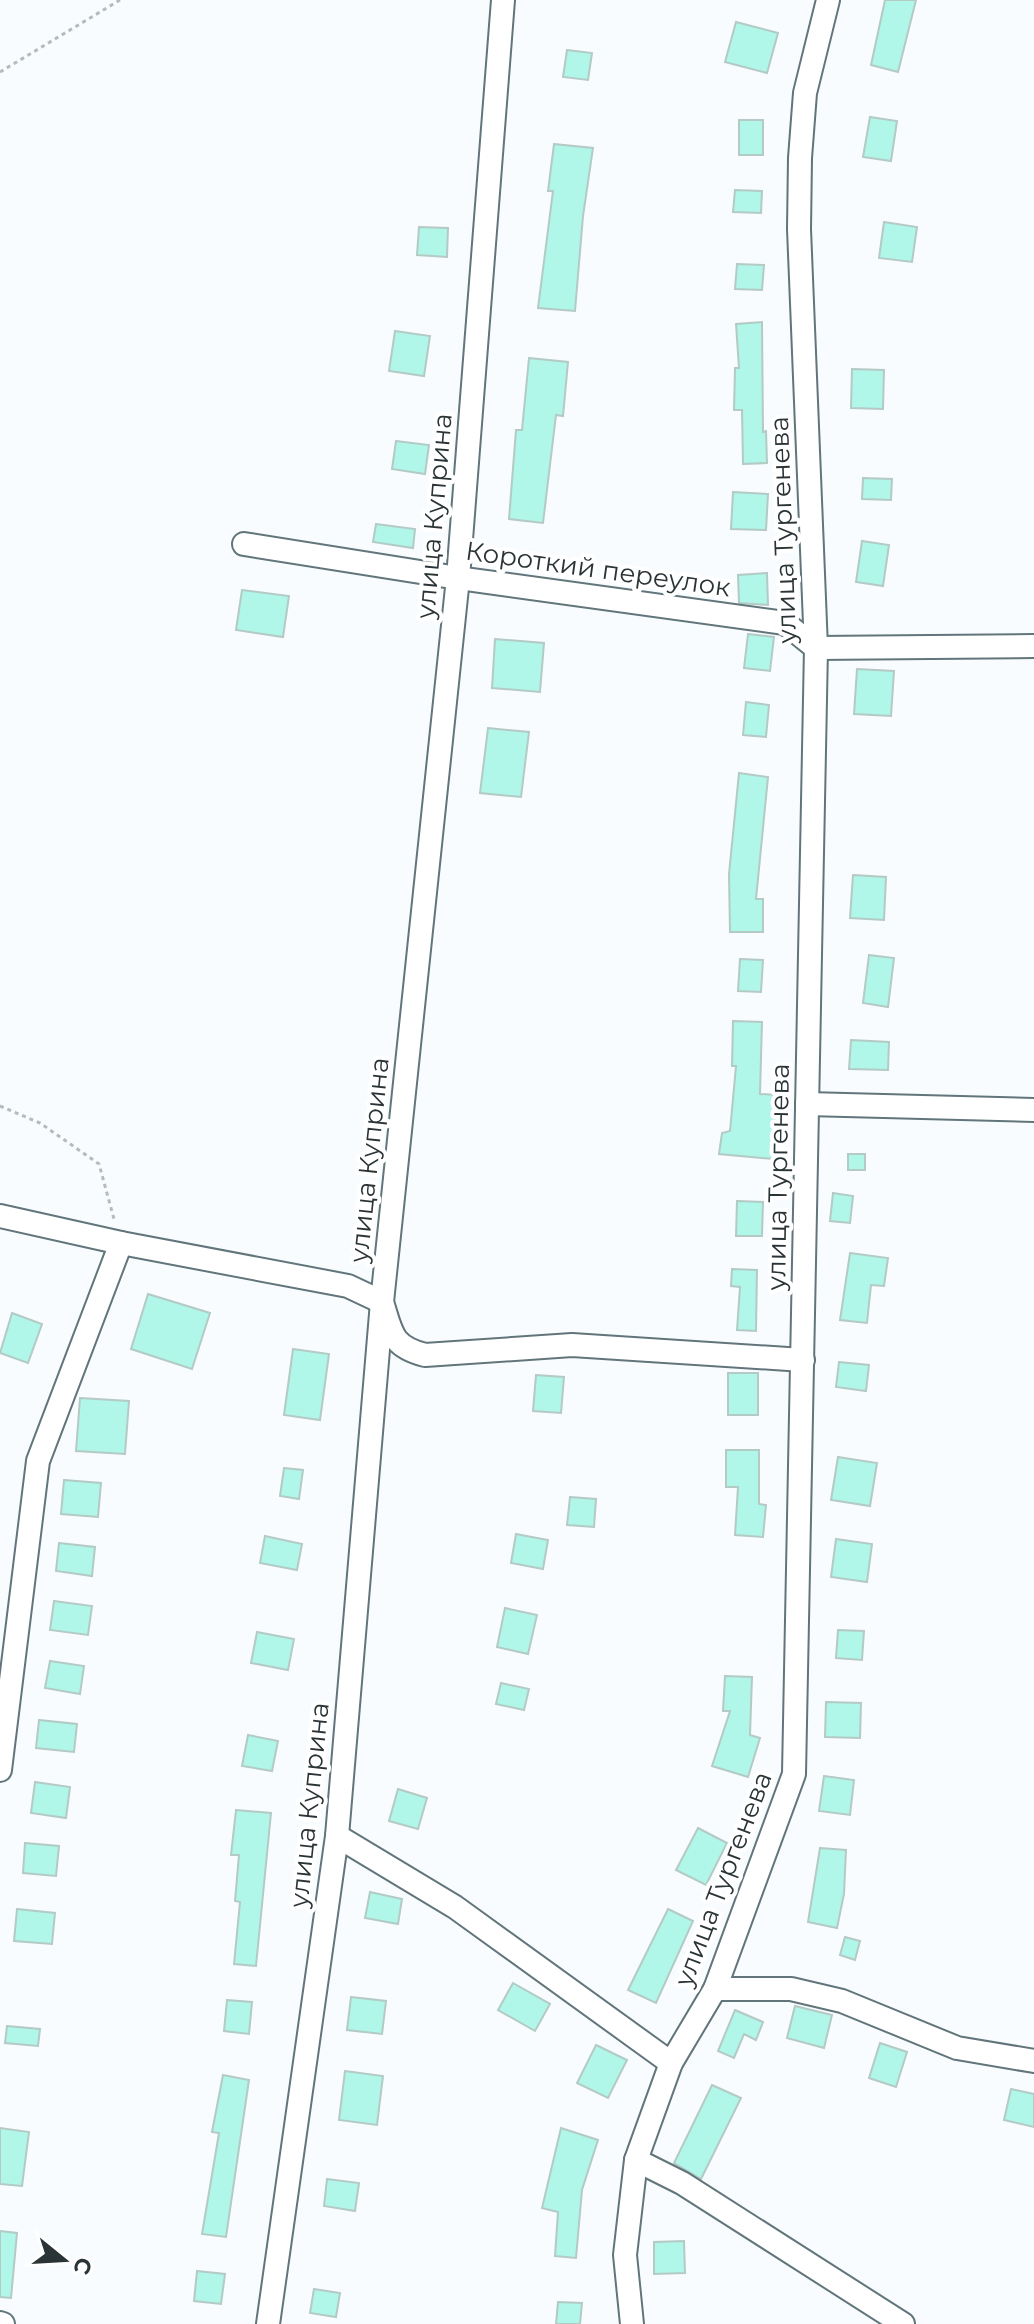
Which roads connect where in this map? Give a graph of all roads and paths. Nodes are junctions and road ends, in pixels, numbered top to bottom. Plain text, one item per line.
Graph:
1 (120, 0) edge
2 (503, 0) edge
3 (828, 0) edge
4 (0, 72) edge
5 (244, 544) dead end
6 (458, 578) junction
7 (1034, 646) edge
8 (816, 648) junction
9 (807, 1104) junction
10 (0, 1106) edge
11 (1034, 1110) edge
12 (0, 1216) edge
13 (121, 1243) junction
14 (382, 1302) junction
15 (803, 1360) junction
16 (0, 1770) edge
17 (337, 1836) junction
18 (715, 1989) junction
19 (1034, 2061) edge
20 (671, 2063) junction
21 (636, 2160) junction
22 (268, 2324) edge
23 (632, 2324) edge
24 (903, 2324) edge

1 - 4 path
2 - 6 street, улица Куприна
3 - 8 street, улица Тургенева
5 - 6 street, Короткий переулок
6 - 8 street, Короткий переулок
6 - 14 street, улица Куприна
7 - 8 street
8 - 9 street, улица Тургенева
9 - 11 street
9 - 15 street, улица Тургенева
10 - 13 path
12 - 13 street
13 - 14 street
13 - 16 street
14 - 15 street
14 - 17 street, улица Куприна
15 - 18 street, улица Тургенева
17 - 20 street
17 - 22 street, улица Куприна
18 - 19 street
18 - 20 street, улица Тургенева
20 - 21 street, улица Тургенева
21 - 23 street, улица Тургенева
21 - 24 street

